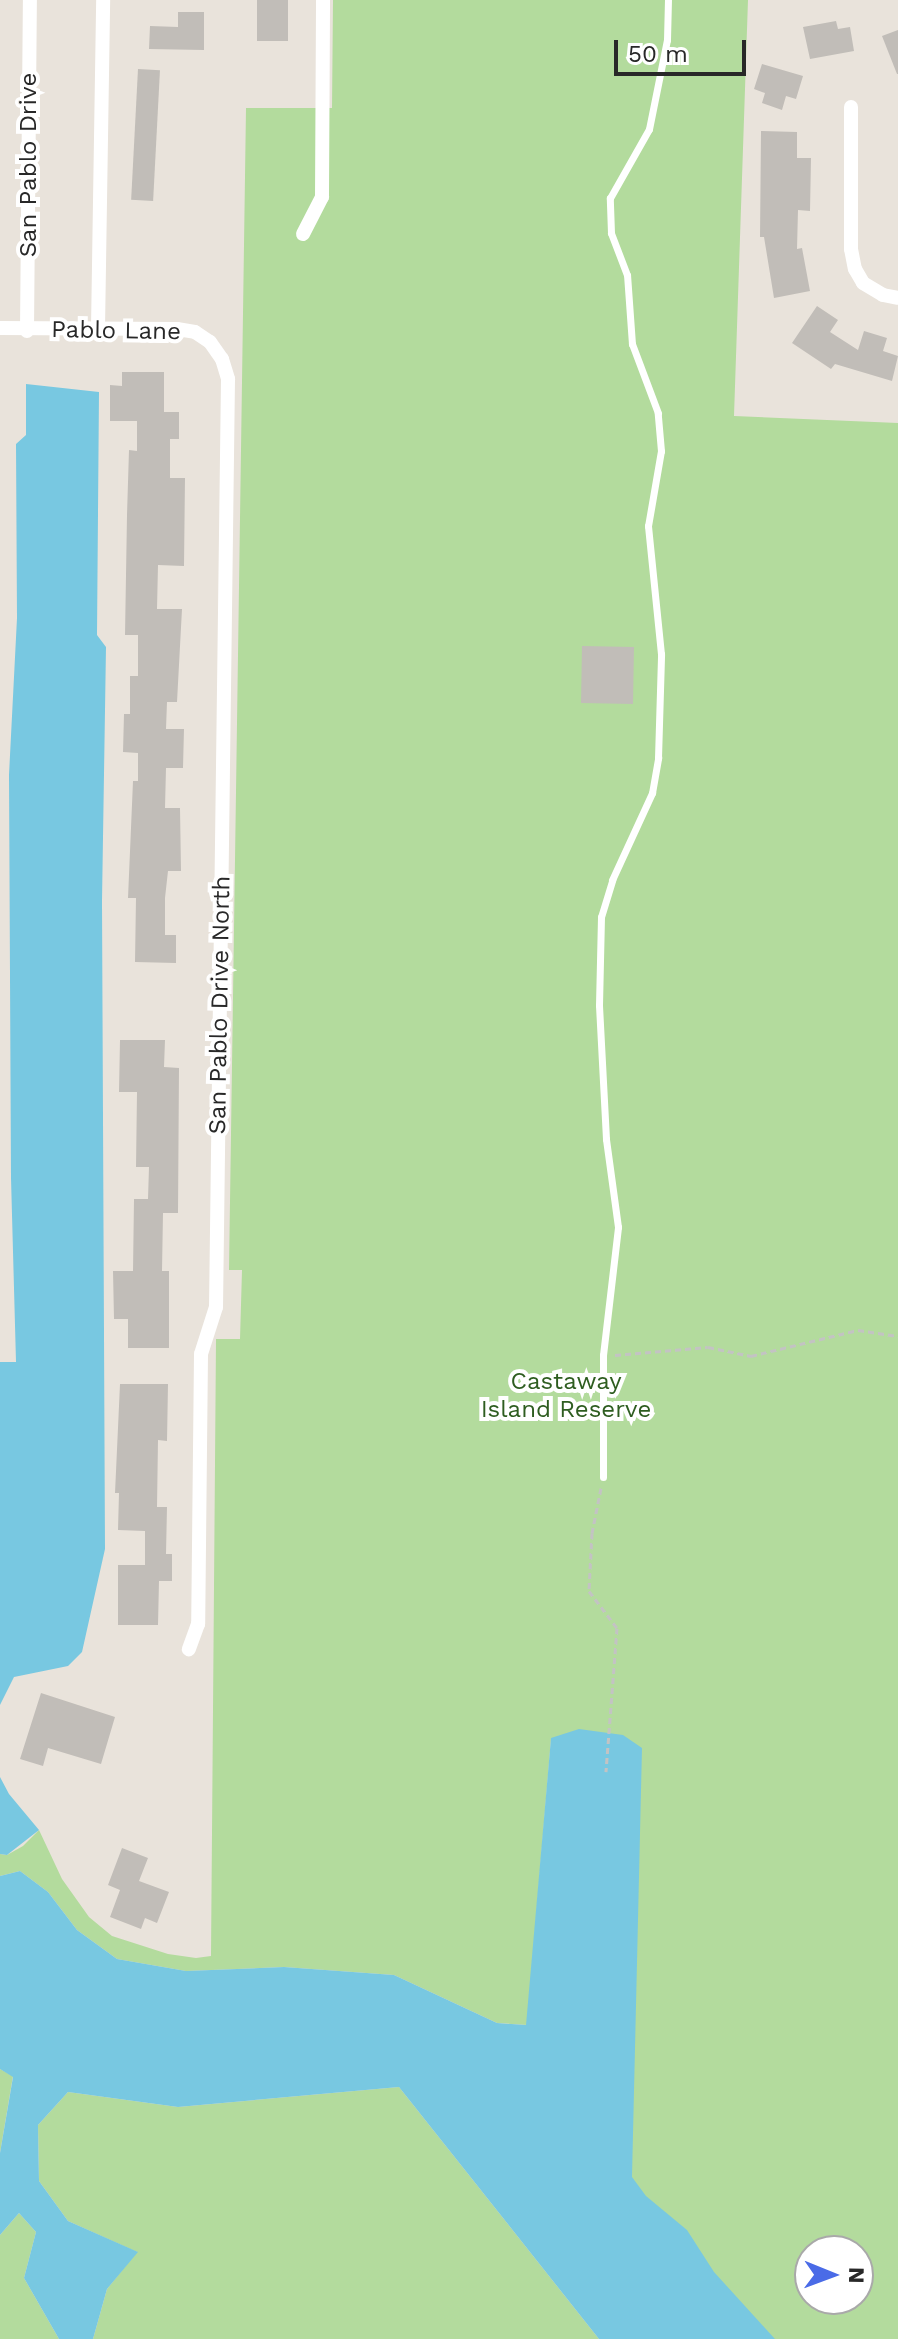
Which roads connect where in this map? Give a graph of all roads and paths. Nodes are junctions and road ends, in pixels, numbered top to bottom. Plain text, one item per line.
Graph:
1 (30, 0) edge
2 (103, 0) edge
3 (323, 0) edge
4 (668, 0) edge
5 (851, 107) dead end
6 (303, 234) dead end
7 (898, 298) edge
8 (0, 328) edge
9 (98, 329) junction
10 (27, 331) junction
11 (222, 359) joint
12 (898, 1336) edge
13 (603, 1355) junction
14 (603, 1477) joint
15 (189, 1649) dead end
16 (606, 1772) dead end

1 - 10 street, San Pablo Drive
2 - 9 street
3 - 6 street
4 - 13 lane
5 - 7 street
8 - 10 street, Pablo Lane
9 - 10 street, Pablo Lane
9 - 11 street, Pablo Lane
11 - 15 street, San Pablo Drive North
12 - 13 path
13 - 14 lane
14 - 16 path

